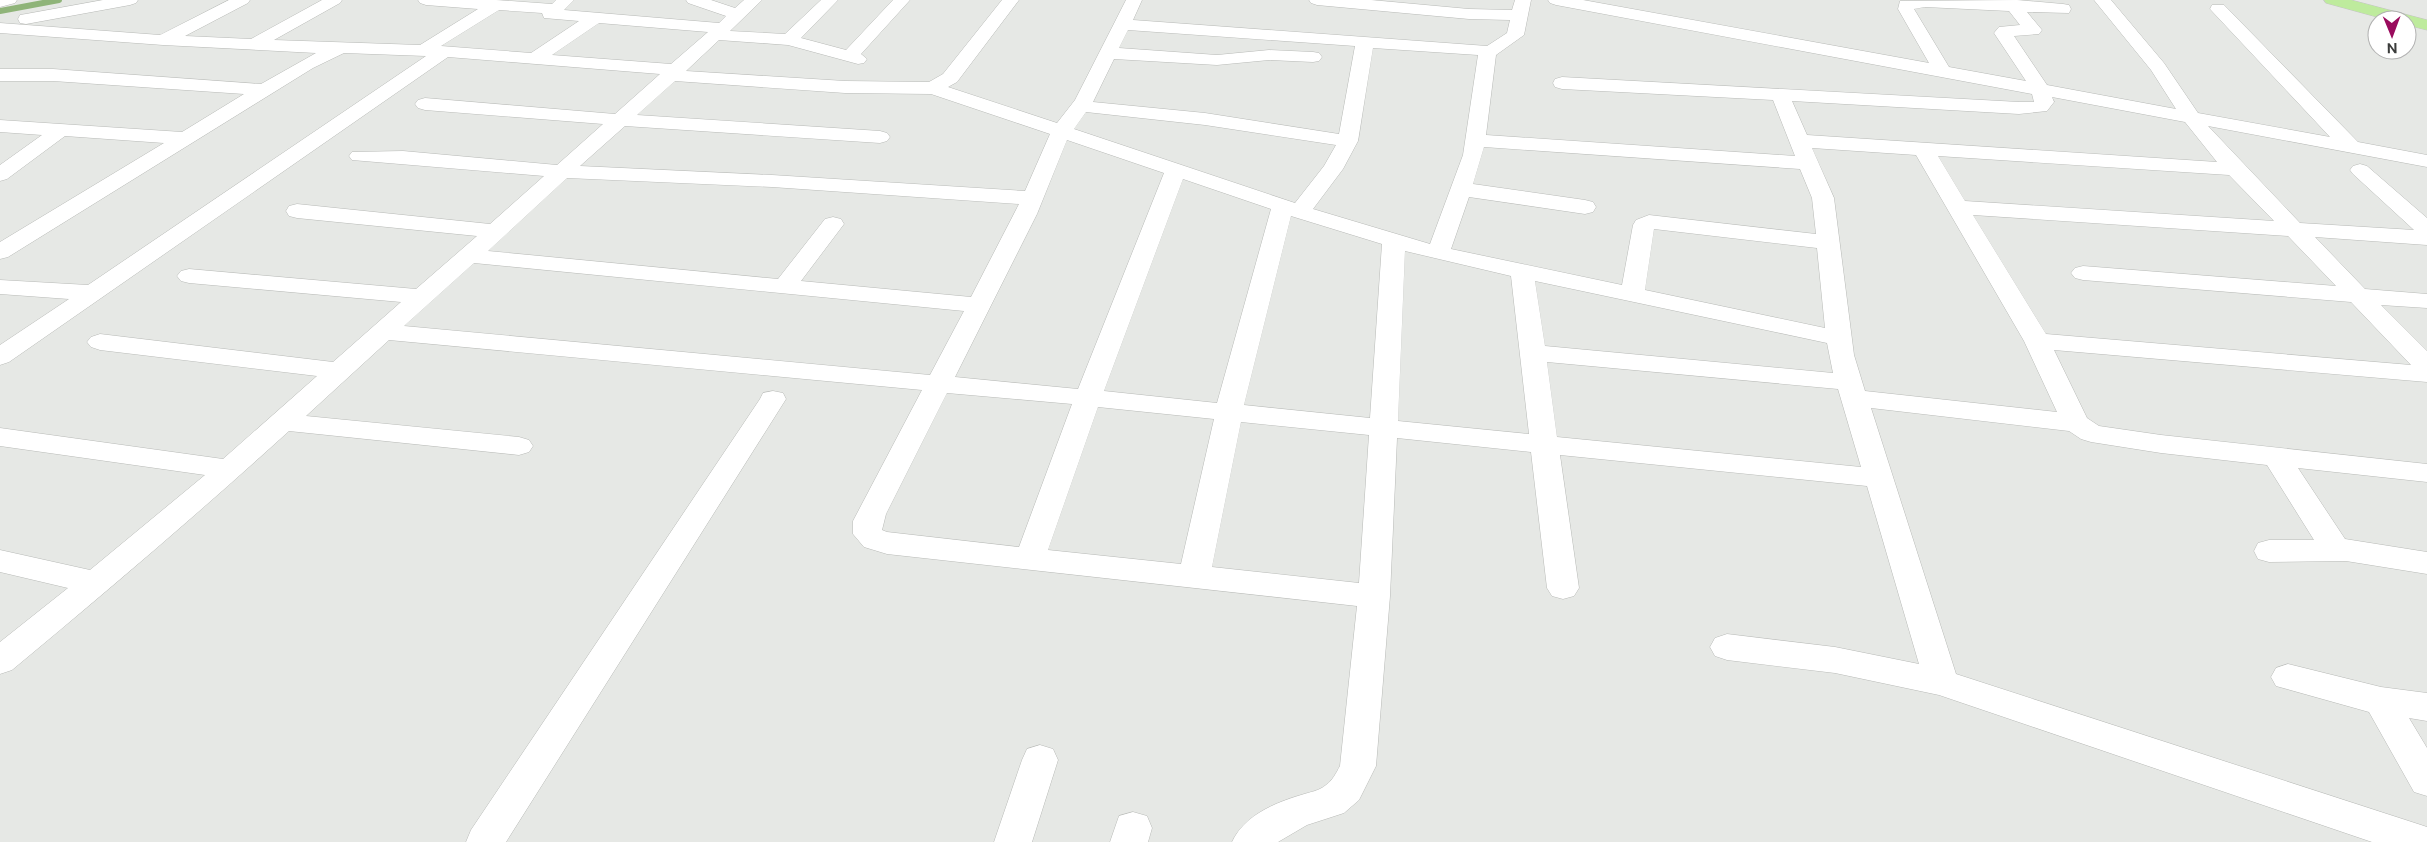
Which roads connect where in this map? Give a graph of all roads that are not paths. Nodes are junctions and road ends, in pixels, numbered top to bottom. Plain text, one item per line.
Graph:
1 (9, 0) edge
2 (130, 0) edge
3 (242, 0) edge
4 (334, 0) edge
5 (426, 0) edge
6 (694, 0) edge
7 (830, 0) edge
8 (902, 0) edge
9 (1011, 0) edge
10 (1134, 0) edge
11 (1317, 0) edge
12 (1556, 0) edge
13 (2102, 0) edge
14 (2312, 0) edge
15 (2332, 0) edge
16 (0, 2) edge
17 (2011, 3) edge
18 (560, 4) edge
19 (496, 5) junction
20 (1678, 6) dead end
21 (1521, 8) edge
22 (2063, 9) dead end
23 (2218, 9) dead end
24 (2367, 15) edge
25 (594, 19) junction
26 (733, 19) edge
27 (1664, 20) junction
28 (0, 24) edge
29 (1121, 24) junction
30 (2427, 25) edge
31 (0, 28) edge
32 (162, 40) junction
33 (788, 40) junction
34 (253, 44) junction
35 (345, 46) junction
36 (423, 50) junction
37 (445, 51) junction
38 (1489, 51) junction
39 (1106, 53) junction
40 (1350, 55) junction
41 (537, 57) junction
42 (1942, 71) junction
43 (674, 72) junction
44 (0, 75) edge
45 (1562, 83) dead end
46 (932, 88) junction
47 (264, 90) junction
48 (2041, 90) junction
49 (1780, 95) junction
50 (425, 104) dead end
51 (1081, 106) junction
52 (2194, 118) junction
53 (620, 120) junction
54 (0, 126) edge
55 (61, 130) junction
56 (1062, 131) junction
57 (880, 137) dead end
58 (186, 138) junction
59 (1476, 140) junction
60 (1348, 141) junction
61 (2350, 147) junction
62 (1924, 150) junction
63 (1805, 152) junction
64 (359, 156) dead end
65 (2427, 161) edge
66 (1176, 169) junction
67 (2236, 170) junction
68 (2360, 170) dead end
69 (564, 172) junction
70 (0, 175) edge
71 (1460, 189) junction
72 (1033, 198) junction
73 (1585, 207) dead end
74 (1291, 208) junction
75 (1958, 208) junction
76 (297, 211) dead end
77 (833, 224) dead end
78 (2293, 229) junction
79 (2427, 230) edge
80 (498, 231) junction
81 (2427, 238) edge
82 (1394, 241) junction
83 (1829, 242) junction
84 (0, 252) edge
85 (1438, 252) junction
86 (470, 256) junction
87 (1522, 270) junction
88 (2083, 273) dead end
89 (189, 276) dead end
90 (0, 287) edge
91 (784, 287) junction
92 (94, 293) junction
93 (1632, 294) junction
94 (2358, 296) junction
95 (424, 297) junction
96 (2427, 302) edge
97 (978, 305) junction
98 (385, 332) junction
99 (1838, 338) junction
100 (2037, 341) junction
101 (100, 342) dead end
102 (1533, 353) junction
103 (0, 358) edge
104 (2427, 366) edge
105 (342, 371) junction
106 (2427, 374) edge
107 (939, 384) junction
108 (1852, 390) junction
109 (1089, 398) junction
110 (773, 399) dead end
111 (1229, 413) junction
112 (284, 422) junction
113 (2076, 423) junction
114 (1384, 428) junction
115 (0, 438) edge
116 (1544, 444) junction
117 (519, 446) dead end
118 (2277, 457) junction
119 (230, 469) junction
120 (2427, 473) edge
121 (1879, 478) junction
122 (2334, 549) junction
123 (2269, 551) dead end
124 (1030, 558) junction
125 (0, 560) edge
126 (2427, 562) edge
127 (1194, 576) junction
128 (96, 583) junction
129 (1563, 588) dead end
130 (1374, 596) junction
131 (1727, 647) dead end
132 (0, 662) edge
133 (2288, 677) dead end
134 (1942, 682) junction
135 (2381, 701) junction
136 (2427, 708) edge
137 (1040, 760) dead end
138 (2427, 782) edge
139 (485, 842) edge
140 (1013, 842) edge
141 (1251, 842) edge
142 (2421, 842) edge

1 - 16 street
2 - 28 street
3 - 32 street
4 - 34 street
5 - 19 street
6 - 26 street
7 - 33 street
8 - 33 street
9 - 46 street
10 - 29 street
11 - 21 street
12 - 27 street
13 - 52 street
14 - 24 main road
15 - 30 main road
17 - 22 street
17 - 42 street
17 - 48 street
18 - 19 street
18 - 25 street
19 - 36 street
20 - 27 street
21 - 38 street
23 - 61 street
25 - 26 street
25 - 41 street
26 - 33 street
26 - 43 street
27 - 42 street
29 - 39 street
29 - 40 street
31 - 32 street
32 - 34 street
34 - 35 street
35 - 36 street
35 - 47 street
36 - 37 street
37 - 41 street
37 - 92 street
38 - 40 street
38 - 59 street
39 - 40 street
39 - 51 street
40 - 60 street
41 - 43 street
42 - 48 street
43 - 46 street
43 - 53 street
44 - 47 street
45 - 49 street
46 - 56 street
47 - 58 street
48 - 49 street
48 - 52 street
49 - 63 street
50 - 53 street
51 - 56 street
51 - 60 street
52 - 61 street
52 - 67 street
53 - 57 street
53 - 69 street
54 - 55 street
55 - 58 street
55 - 70 street
56 - 66 street
56 - 72 street
58 - 84 street
59 - 63 street
59 - 71 street
60 - 74 street
61 - 65 street
62 - 63 street
62 - 67 street
62 - 75 street
63 - 83 street
64 - 69 street
66 - 74 street
66 - 109 street
67 - 78 street
68 - 79 street
69 - 72 street
69 - 80 street
71 - 73 street
71 - 85 street
72 - 97 street
74 - 82 street
74 - 111 street
75 - 78 street
75 - 100 street
76 - 80 street
77 - 91 street
78 - 81 street
78 - 94 street
80 - 86 street
82 - 85 street
82 - 114 street
83 - 93 street
83 - 99 street
85 - 87 street
86 - 91 street
86 - 95 street
87 - 93 street
87 - 102 street
88 - 94 street
89 - 95 street
90 - 92 street
91 - 97 street
92 - 103 street
93 - 99 street
94 - 96 street
94 - 104 street
95 - 98 street
97 - 107 street
98 - 105 street
98 - 107 street
99 - 108 street
100 - 106 street
100 - 113 street
101 - 105 street
102 - 108 street
102 - 116 street
105 - 112 street
107 - 109 street
107 - 124 street
108 - 113 street
108 - 121 street
109 - 111 street
109 - 124 street
110 - 139 street
111 - 114 street
111 - 127 street
112 - 117 street
112 - 119 street
113 - 118 street
114 - 116 street
114 - 130 street
115 - 119 street
116 - 121 street
116 - 129 street
118 - 120 street
118 - 122 street
119 - 128 street
121 - 134 street
122 - 123 street
122 - 126 street
124 - 127 street
125 - 128 street
127 - 130 street
128 - 132 street
130 - 141 street
131 - 134 street
133 - 135 street
134 - 142 street
135 - 136 street
135 - 138 street
137 - 140 street

